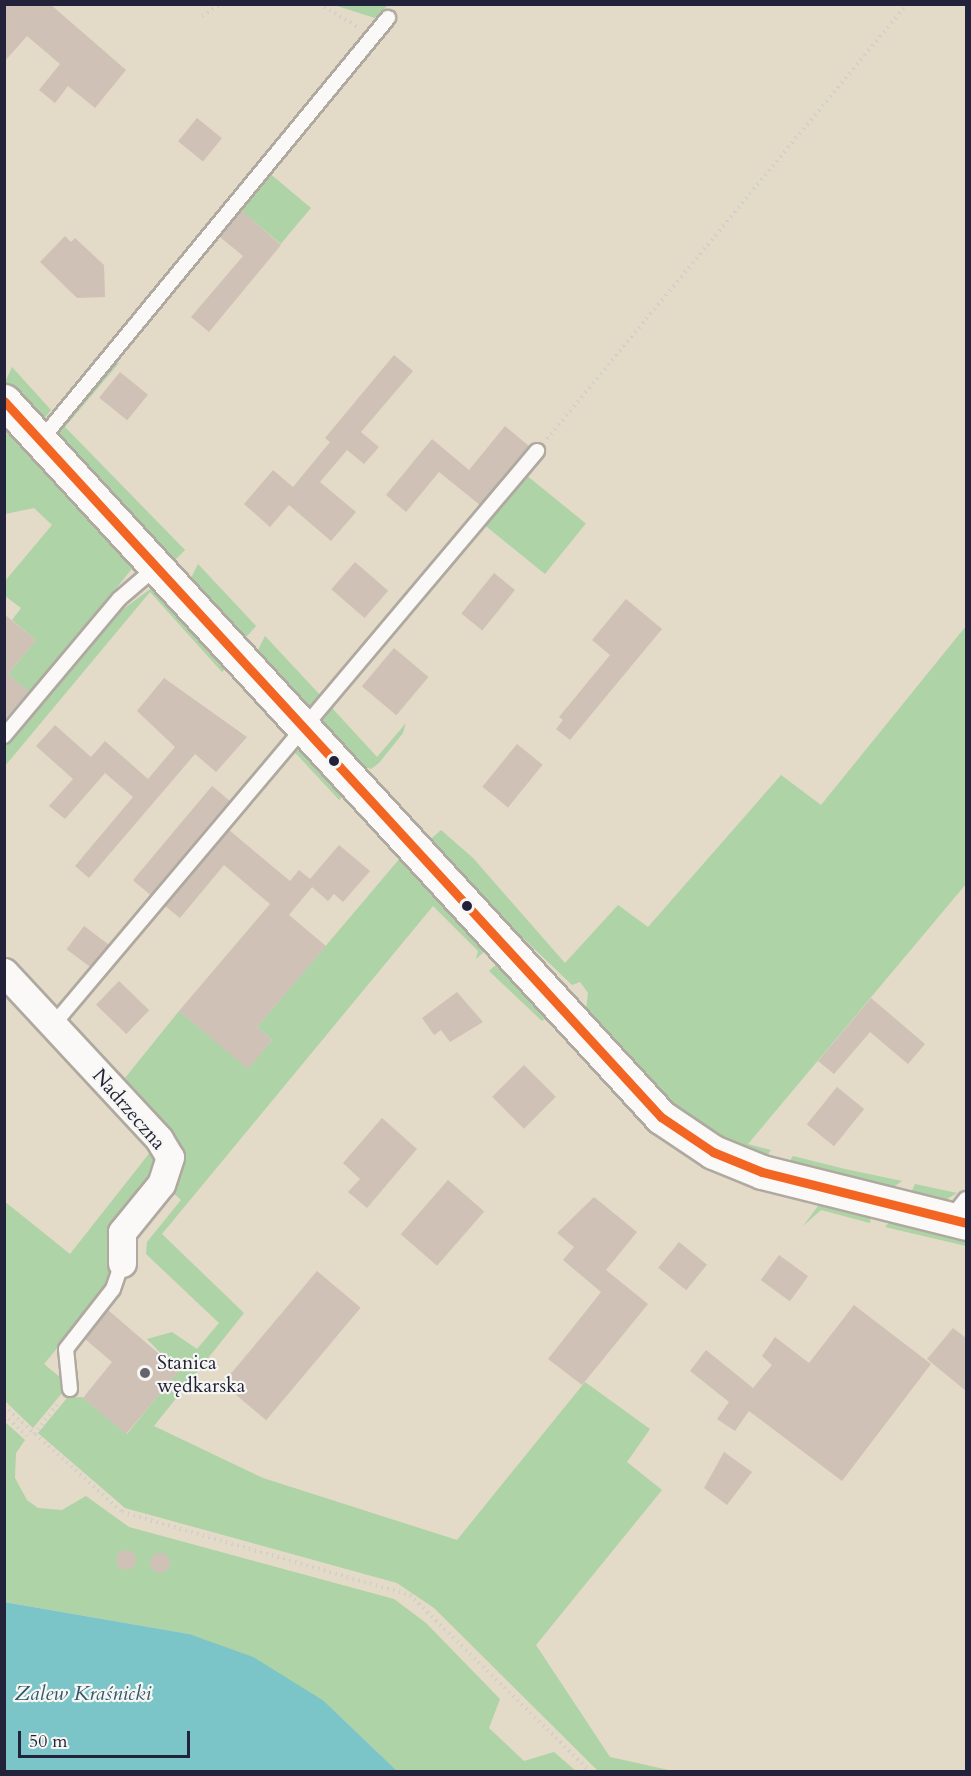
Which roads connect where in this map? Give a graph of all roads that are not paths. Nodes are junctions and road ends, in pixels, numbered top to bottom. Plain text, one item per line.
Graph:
1 (384, 23) road end
2 (4, 401) edge
3 (40, 441) junction
4 (537, 451) road end
5 (154, 568) junction
6 (304, 729) junction
7 (4, 736) edge
8 (4, 972) edge
9 (53, 1025) junction
10 (961, 1214) edge
11 (122, 1263) joint
12 (70, 1389) road end

1 - 3 lane
2 - 3 street
3 - 5 street
4 - 6 lane
5 - 6 street
5 - 7 lane
6 - 9 lane
6 - 10 street
8 - 9 street, Nadrzeczna
9 - 11 street, Nadrzeczna
11 - 12 lane

